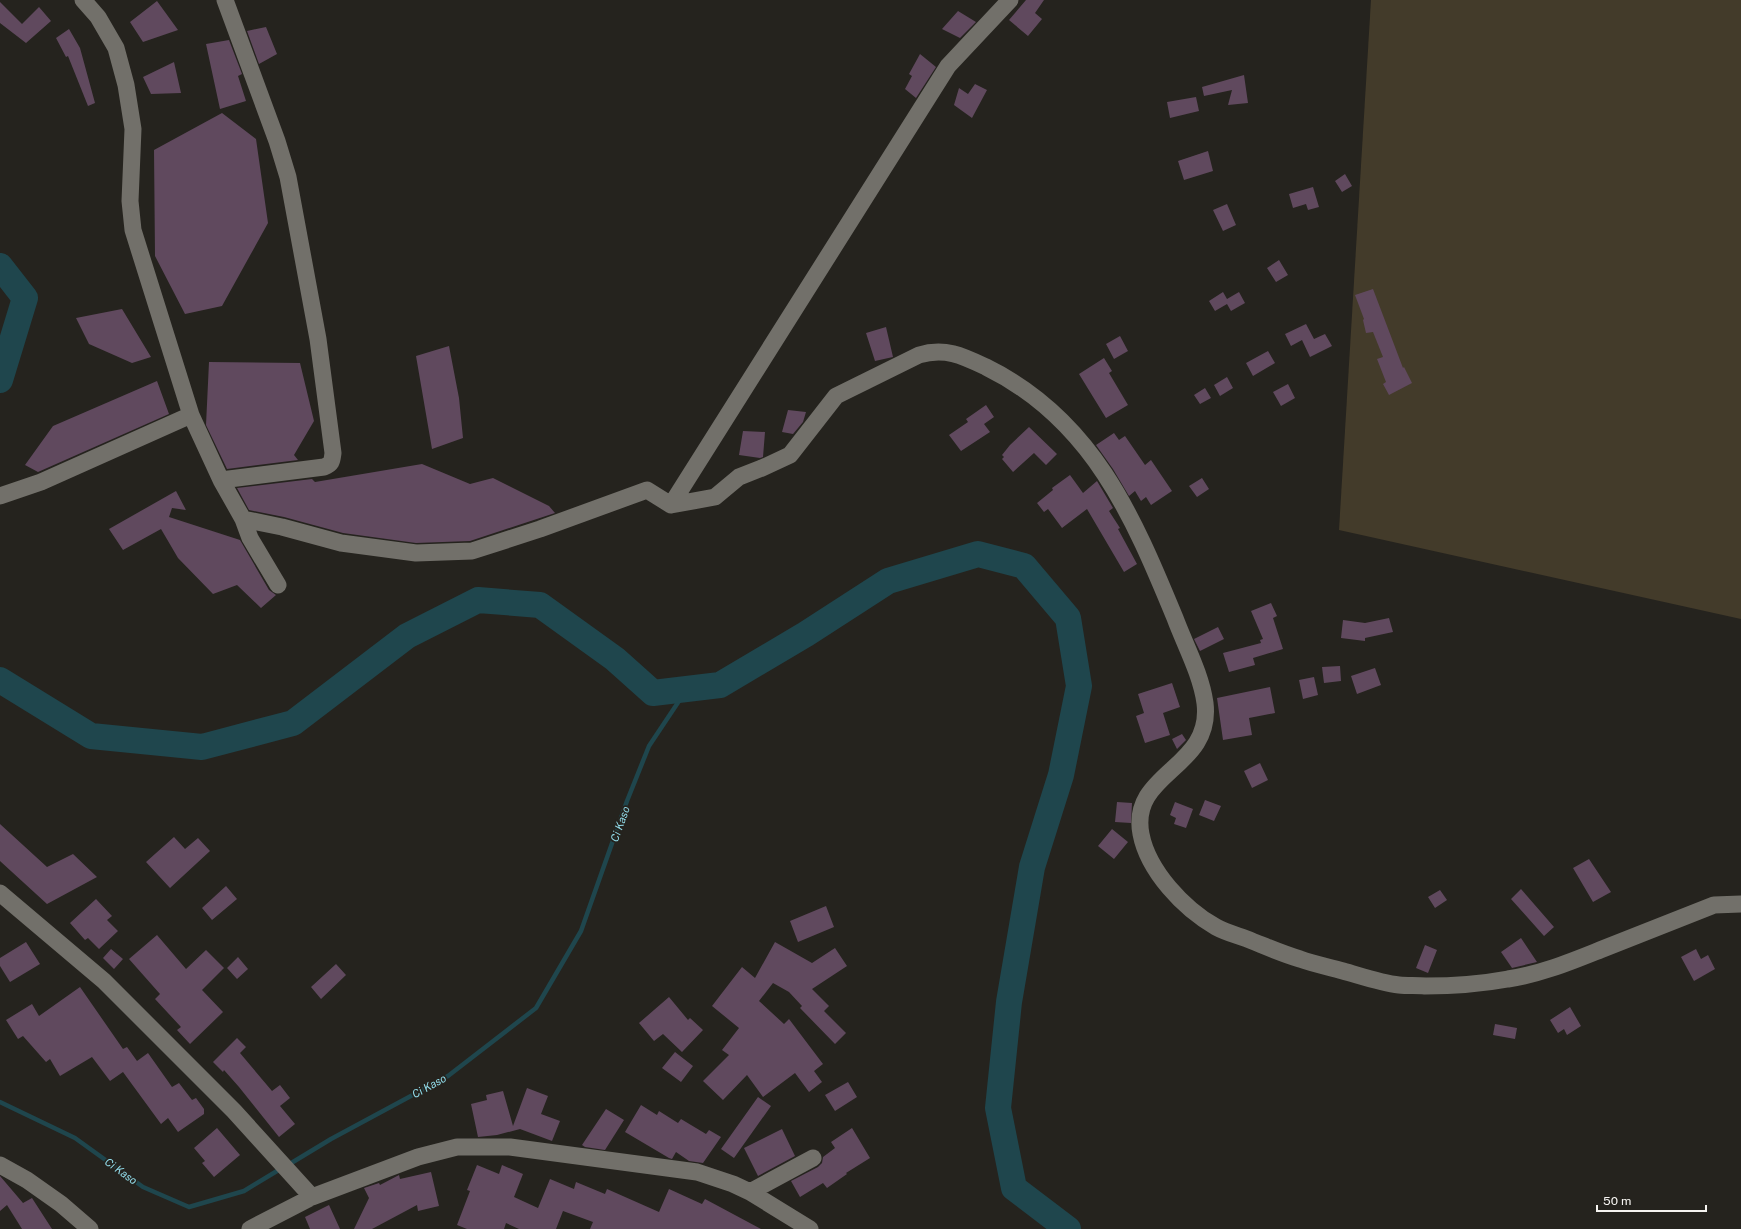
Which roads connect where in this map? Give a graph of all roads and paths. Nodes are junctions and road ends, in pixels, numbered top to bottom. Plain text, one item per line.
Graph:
1 (82, 0) edge
2 (225, 0) edge
3 (1010, 0) edge
4 (191, 415) junction
5 (221, 480) junction
6 (0, 496) edge
7 (671, 505) junction
8 (243, 519) junction
9 (278, 585) dead end
10 (0, 893) edge
11 (1741, 904) edge
12 (813, 1158) dead end
13 (0, 1165) edge
14 (750, 1192) junction
15 (312, 1197) junction
16 (90, 1229) edge
17 (250, 1229) edge
18 (810, 1229) edge

1 - 4 street
2 - 5 street
3 - 7 street
4 - 5 street
4 - 6 street
5 - 8 street
7 - 8 street
7 - 11 street
8 - 9 street
10 - 15 street
12 - 14 street
13 - 16 street
14 - 15 street
14 - 18 street
15 - 17 street

